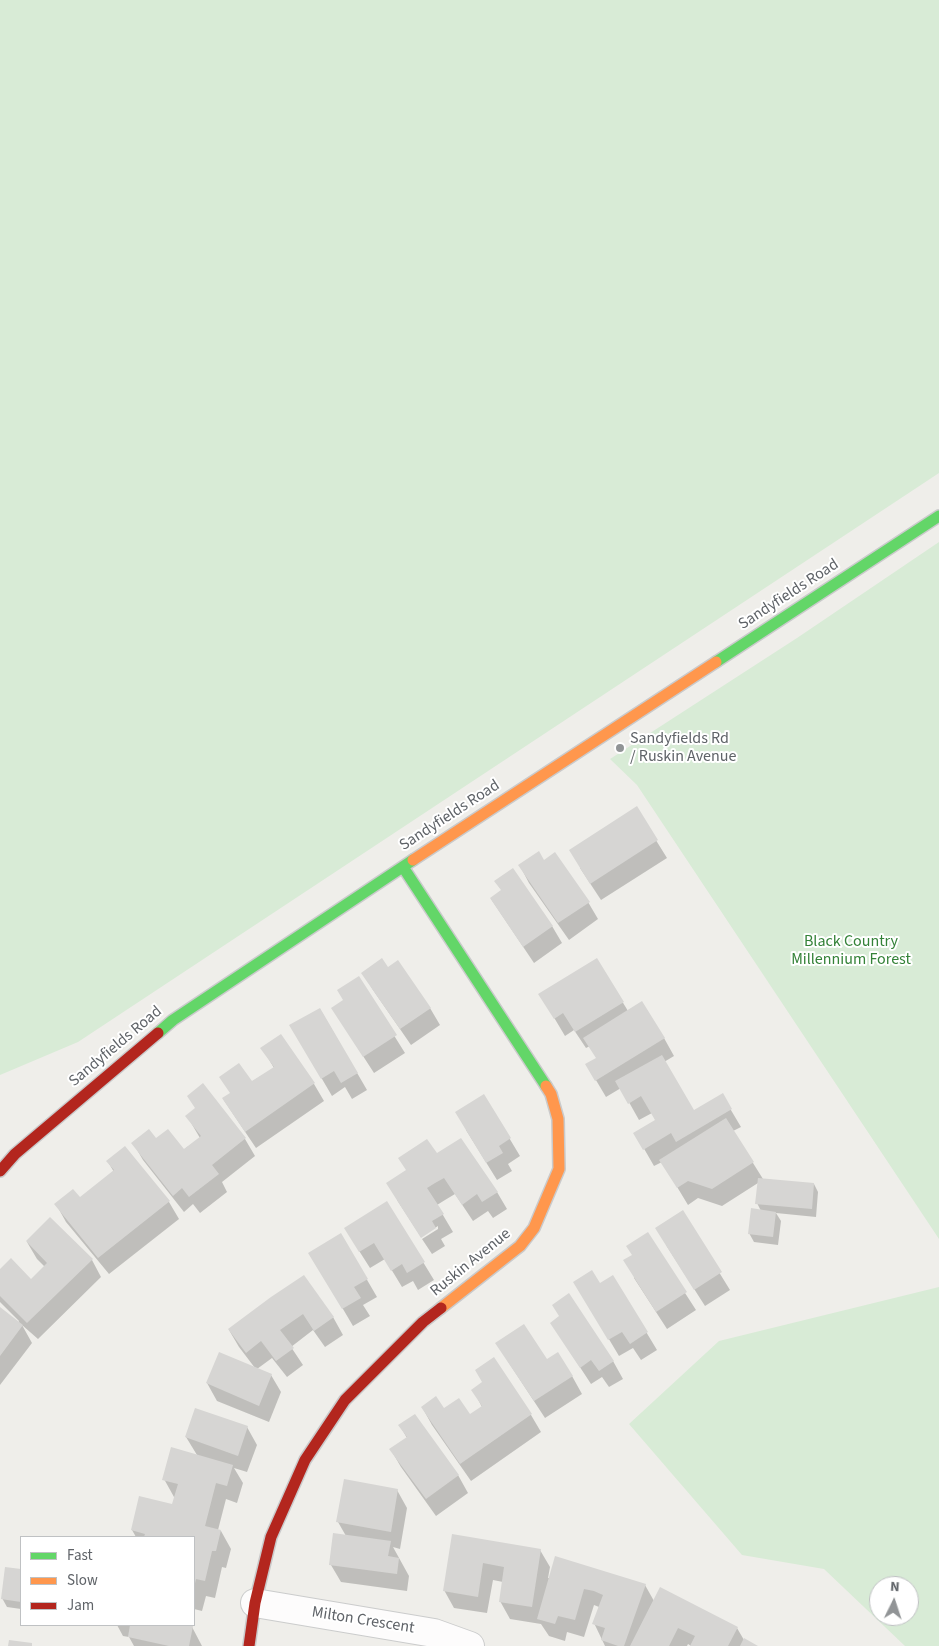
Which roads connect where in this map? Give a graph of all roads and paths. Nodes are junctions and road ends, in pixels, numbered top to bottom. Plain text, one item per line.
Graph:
1 (939, 516) edge
2 (403, 867) junction
3 (0, 1171) edge
4 (255, 1603) junction
5 (249, 1646) edge
6 (470, 1646) edge

1 - 2 street, Sandyfields Road
2 - 3 street, Sandyfields Road
2 - 4 street, Ruskin Avenue
4 - 5 street, Ruskin Avenue
4 - 6 street, Milton Crescent

